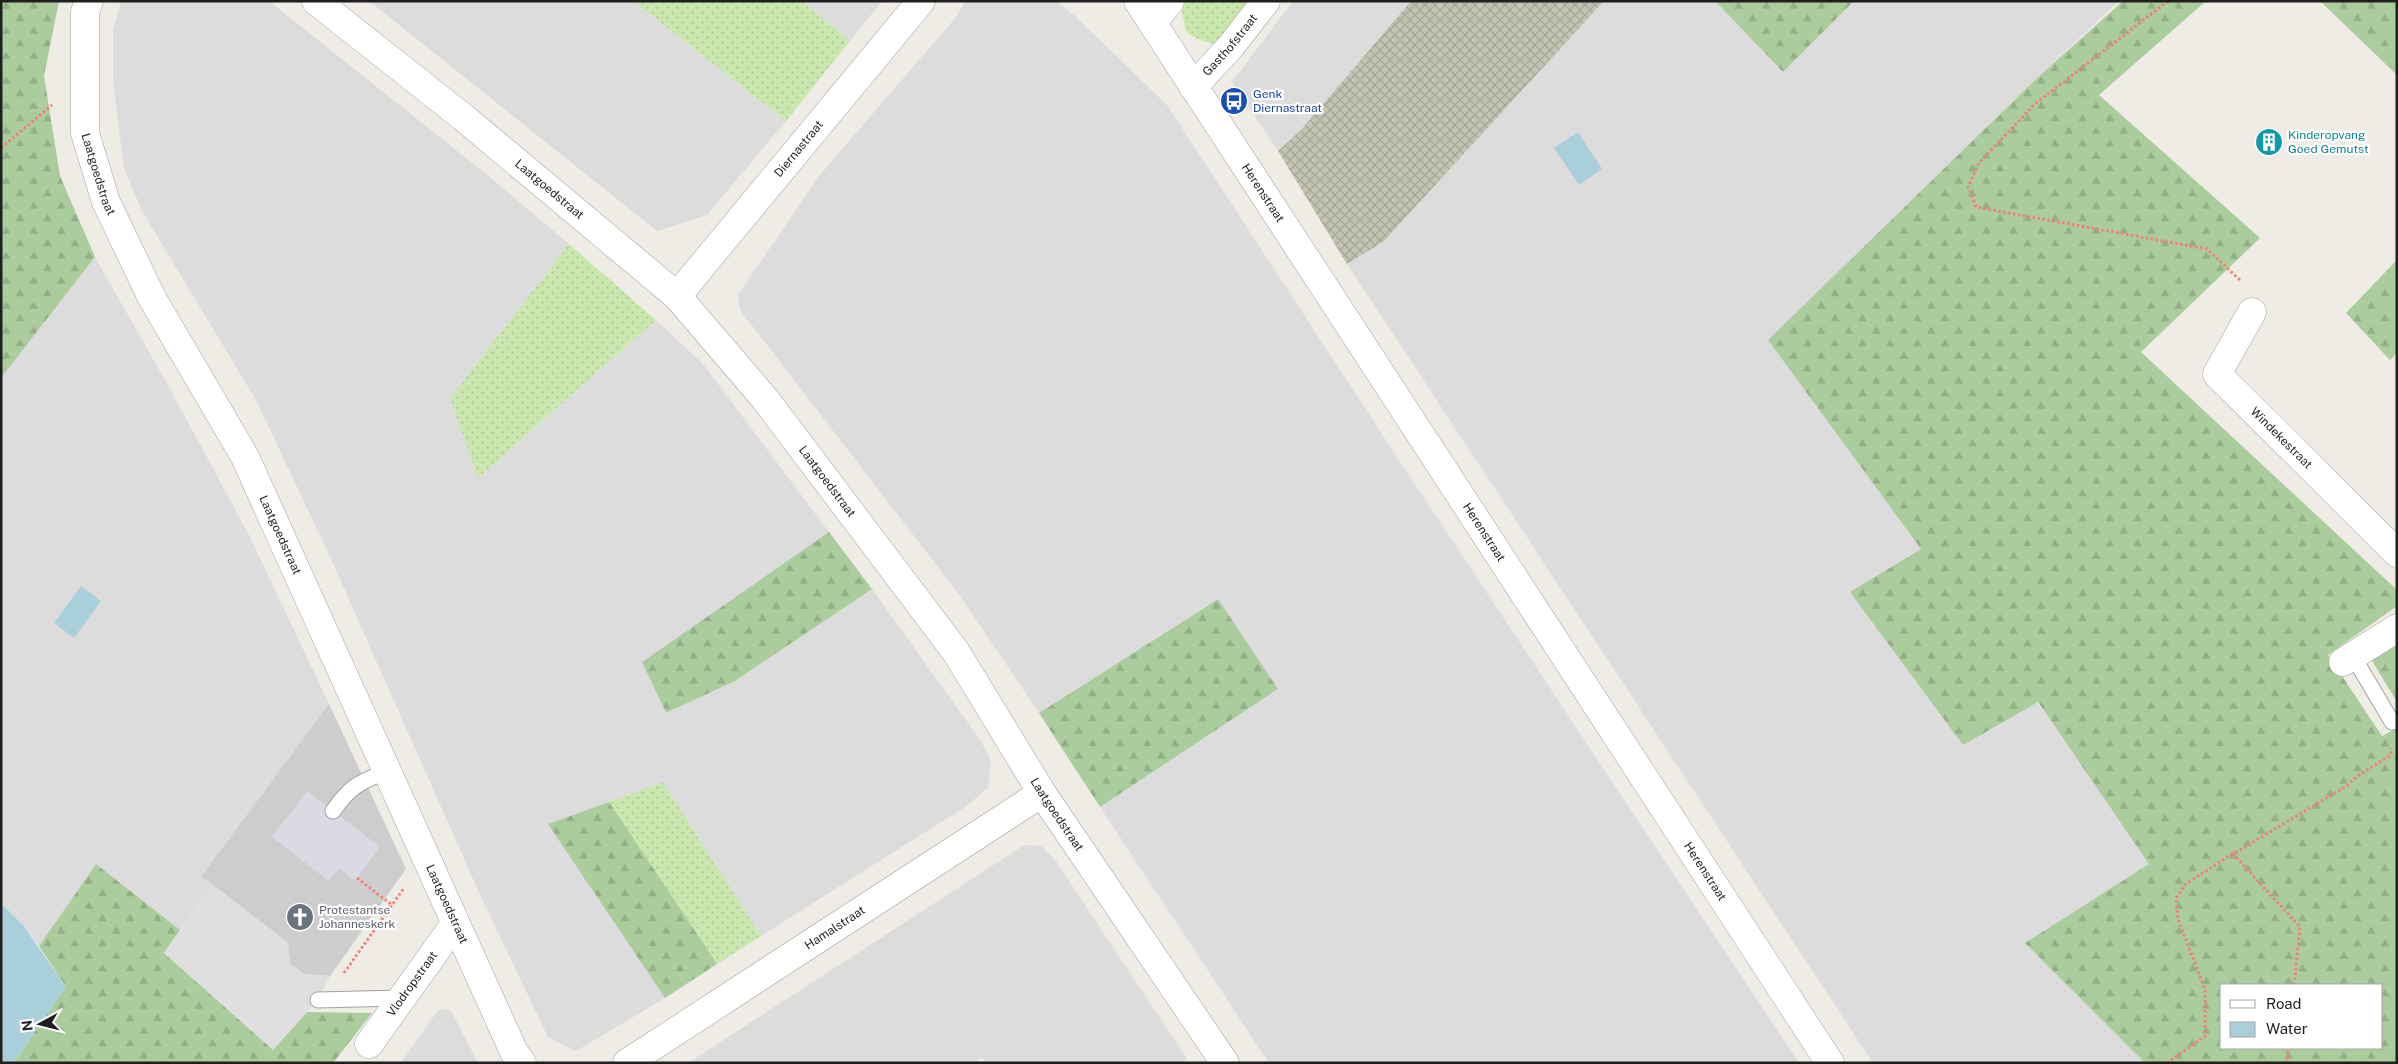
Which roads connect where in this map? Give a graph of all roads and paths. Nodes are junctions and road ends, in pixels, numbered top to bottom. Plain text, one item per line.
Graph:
1 (88, 1) edge
2 (316, 1) edge
3 (921, 1) edge
4 (1138, 1) edge
5 (1170, 1) edge
6 (1266, 1) edge
7 (2168, 1) edge
8 (1153, 23) junction
9 (1193, 87) junction
10 (53, 104) dead end
11 (1, 148) edge
12 (2240, 280) dead end
13 (677, 296) junction
14 (2252, 312) dead end
15 (2397, 553) edge
16 (2397, 628) edge
17 (2348, 659) joint
18 (2392, 722) joint
19 (2391, 755) junction
20 (2397, 759) edge
21 (387, 771) junction
22 (1042, 793) junction
23 (333, 810) dead end
24 (2233, 854) junction
25 (357, 878) dead end
26 (409, 881) dead end
27 (392, 906) junction
28 (455, 924) junction
29 (344, 974) dead end
30 (2294, 984) edge
31 (401, 998) junction
32 (318, 1000) dead end
33 (369, 1044) dead end
34 (2288, 1049) edge
35 (522, 1063) edge
36 (627, 1063) edge
37 (1225, 1063) edge
38 (1830, 1063) edge
39 (2167, 1063) edge
40 (2287, 1063) edge

1 - 21 street, Laatgoedstraat
2 - 13 street, Laatgoedstraat
3 - 13 street, Diernastraat
4 - 8 street, Herenstraat
5 - 8 street
6 - 9 street, Gasthofstraat
7 - 12 path
8 - 9 street, Herenstraat
9 - 38 street, Herenstraat
10 - 11 path
13 - 22 street, Laatgoedstraat
14 - 15 street, Windekestraat
16 - 17 street
17 - 18 lane
18 - 19 path
19 - 20 path
19 - 24 path
21 - 23 lane
21 - 28 street, Laatgoedstraat
22 - 36 street, Hamalstraat
22 - 37 street, Laatgoedstraat
24 - 30 path
24 - 39 path
25 - 27 path
26 - 27 path
27 - 29 path
28 - 31 street, Vlodropstraat
28 - 35 street, Laatgoedstraat
31 - 32 lane
31 - 33 street, Vlodropstraat
34 - 40 path

